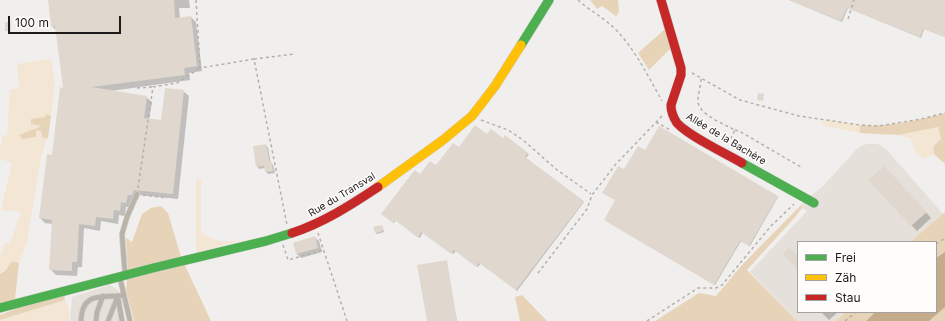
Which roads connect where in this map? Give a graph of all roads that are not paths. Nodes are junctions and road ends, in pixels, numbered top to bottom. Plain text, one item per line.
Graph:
1 (549, 0) edge
2 (662, 0) edge
3 (138, 194) road end
4 (814, 203) dead end
5 (123, 276) junction
6 (124, 295) junction
7 (103, 296) junction
8 (118, 296) junction
9 (0, 308) edge
10 (81, 321) edge
11 (96, 321) edge
12 (108, 321) edge
13 (122, 321) edge
14 (130, 321) edge

1 - 5 street, Rue du Transval
2 - 4 street, Allée de la Bachère
3 - 5 lane
5 - 6 lane
5 - 9 street, Rue du Transval
6 - 8 lane
6 - 14 lane
7 - 8 lane
7 - 10 lane
7 - 11 lane
8 - 12 lane
8 - 13 lane

